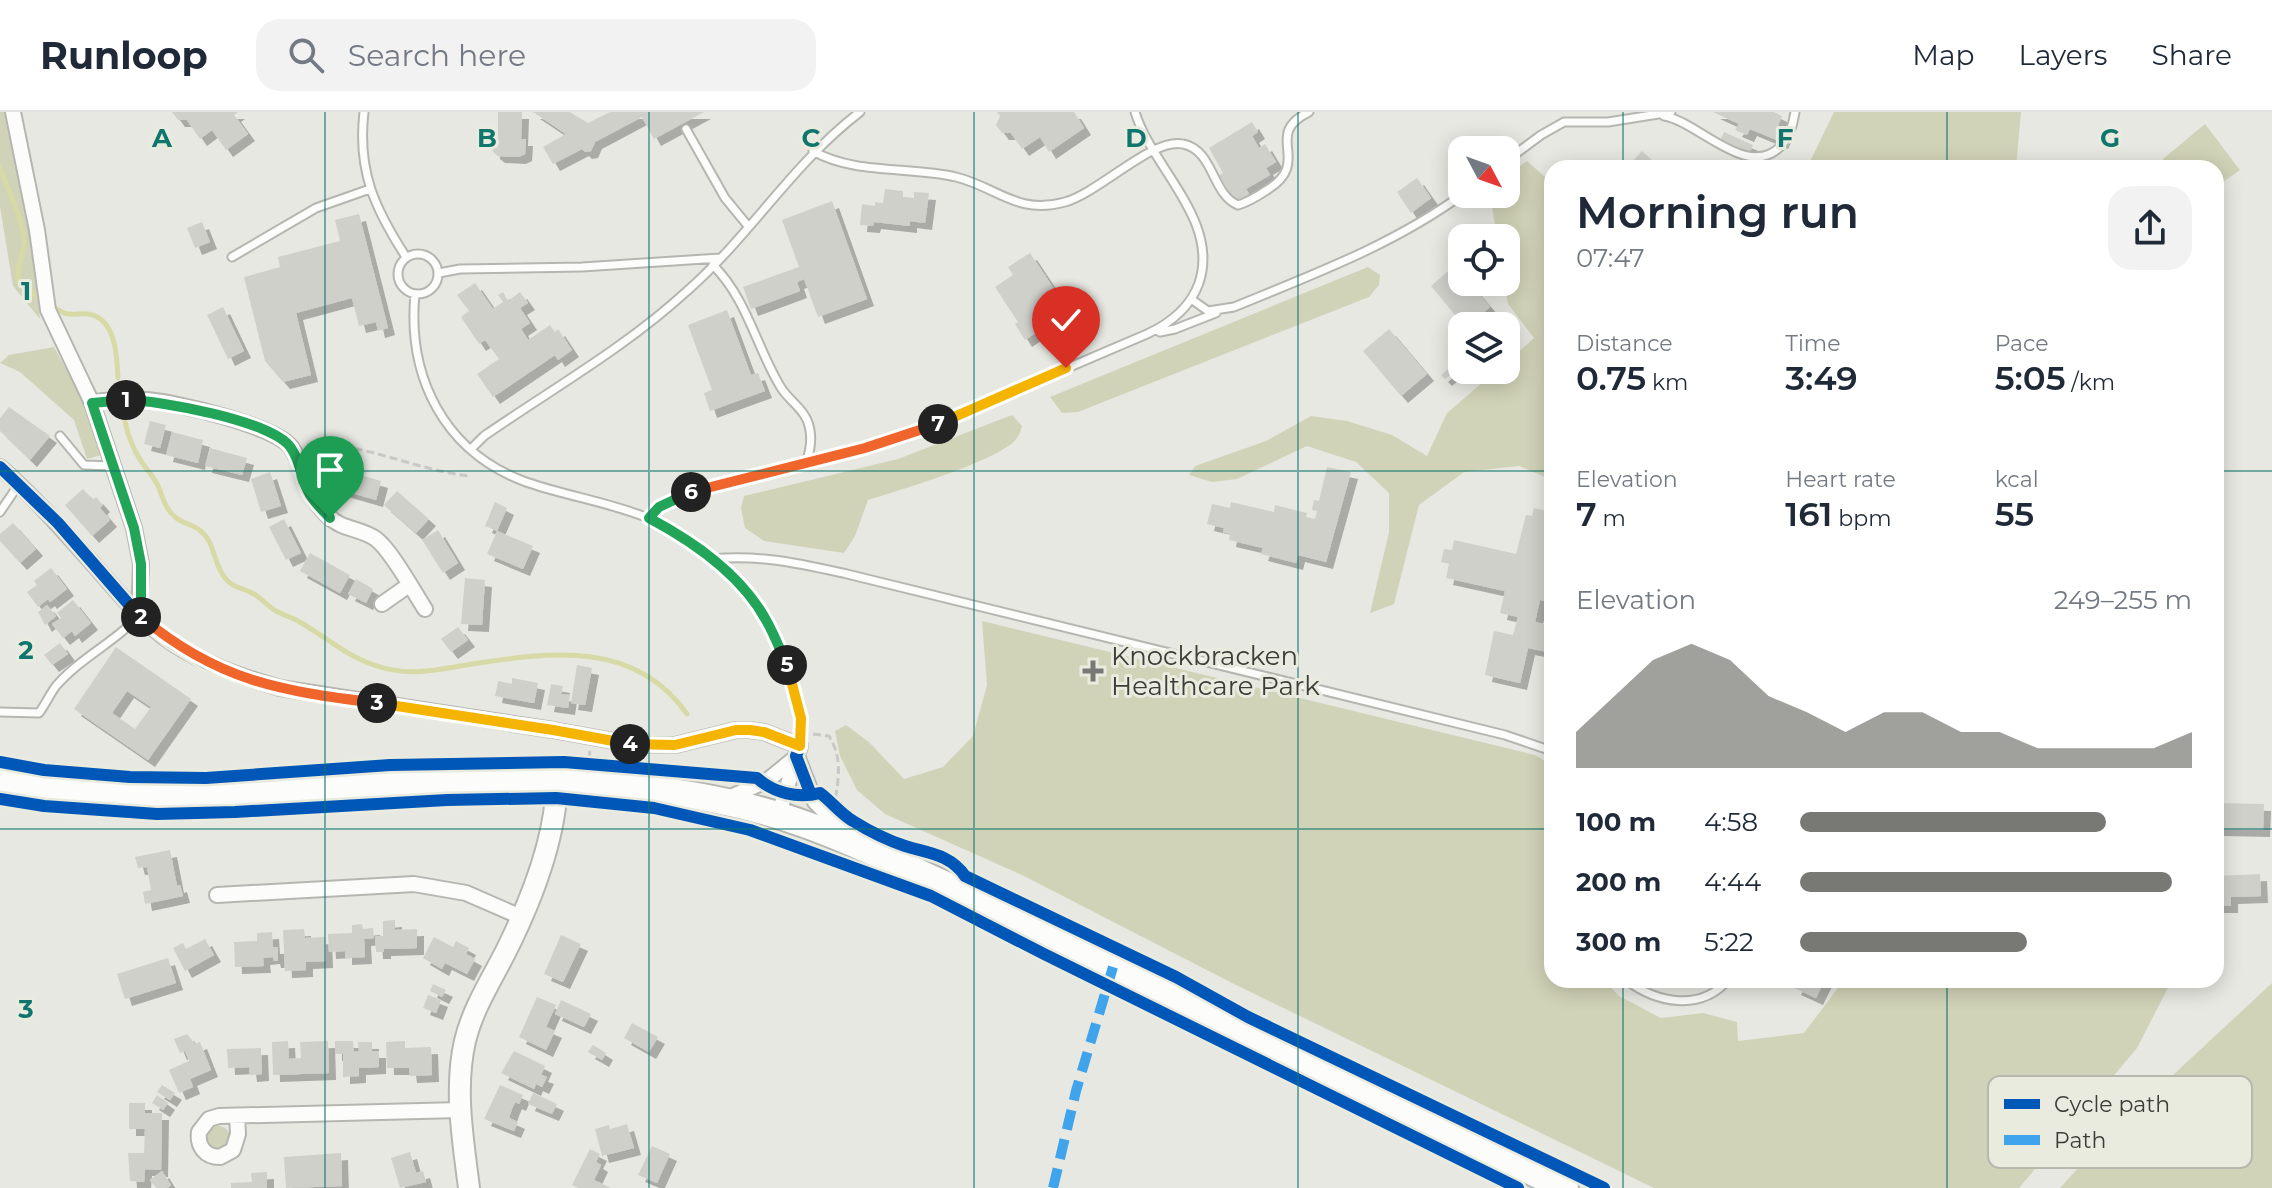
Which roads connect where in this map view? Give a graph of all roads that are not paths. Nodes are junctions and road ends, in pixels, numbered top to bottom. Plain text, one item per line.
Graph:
1 (13, 112) edge
2 (364, 112) edge
3 (860, 112) edge
4 (1135, 112) edge
5 (1309, 112) edge
6 (1671, 112) edge
7 (1795, 112) edge
8 (1658, 115) junction
9 (686, 129) dead end
10 (1153, 150) junction
11 (813, 151) junction
12 (1520, 151) edge
13 (370, 189) junction
14 (1448, 204) edge
15 (748, 226) junction
16 (232, 257) dead end
17 (406, 257) junction
18 (720, 258) junction
19 (713, 265) junction
20 (439, 273) junction
21 (415, 294) junction
22 (1191, 299) junction
23 (1222, 311) junction
24 (1147, 334) junction
25 (92, 403) junction
26 (60, 436) dead end
27 (471, 449) junction
28 (806, 463) junction
29 (113, 466) junction
30 (0, 467) edge
31 (19, 484) junction
32 (0, 512) edge
33 (649, 518) junction
34 (712, 559) junction
35 (409, 585) junction
36 (382, 604) dead end
37 (425, 609) dead end
38 (139, 616) junction
39 (0, 712) edge
40 (799, 745) junction
41 (1544, 748) edge
42 (0, 780) edge
43 (557, 781) junction
44 (720, 802) junction
45 (778, 816) junction
46 (864, 847) junction
47 (217, 895) dead end
48 (521, 917) junction
49 (1642, 988) edge
50 (1718, 988) edge
51 (460, 1110) junction
52 (237, 1116) dead end
53 (469, 1188) edge
54 (1565, 1188) edge

1 - 25 street
2 - 13 lane
3 - 11 lane
4 - 10 lane
5 - 10 lane
6 - 8 lane
7 - 8 lane
8 - 12 lane
9 - 15 lane
10 - 11 lane
10 - 22 lane
11 - 15 lane
13 - 16 lane
13 - 17 lane
14 - 23 lane
15 - 18 lane
17 - 20 lane
17 - 21 lane
18 - 19 lane
18 - 20 lane
19 - 27 lane
19 - 28 lane
20 - 21 lane
21 - 27 lane
22 - 23 lane
22 - 24 lane
23 - 24 lane
24 - 28 lane
25 - 29 street
25 - 35 street
26 - 29 lane
27 - 33 lane
28 - 33 lane
29 - 38 street
30 - 31 street
31 - 32 lane
31 - 38 street
33 - 34 lane
34 - 40 lane
34 - 41 lane
35 - 36 street
35 - 37 street
38 - 39 lane
38 - 40 street
40 - 44 street
40 - 45 street
40 - 46 street
42 - 43 highway
43 - 44 highway
43 - 48 street
44 - 45 highway
45 - 46 highway
46 - 54 highway
47 - 48 street
48 - 51 street
49 - 50 lane
51 - 52 street
51 - 53 street

